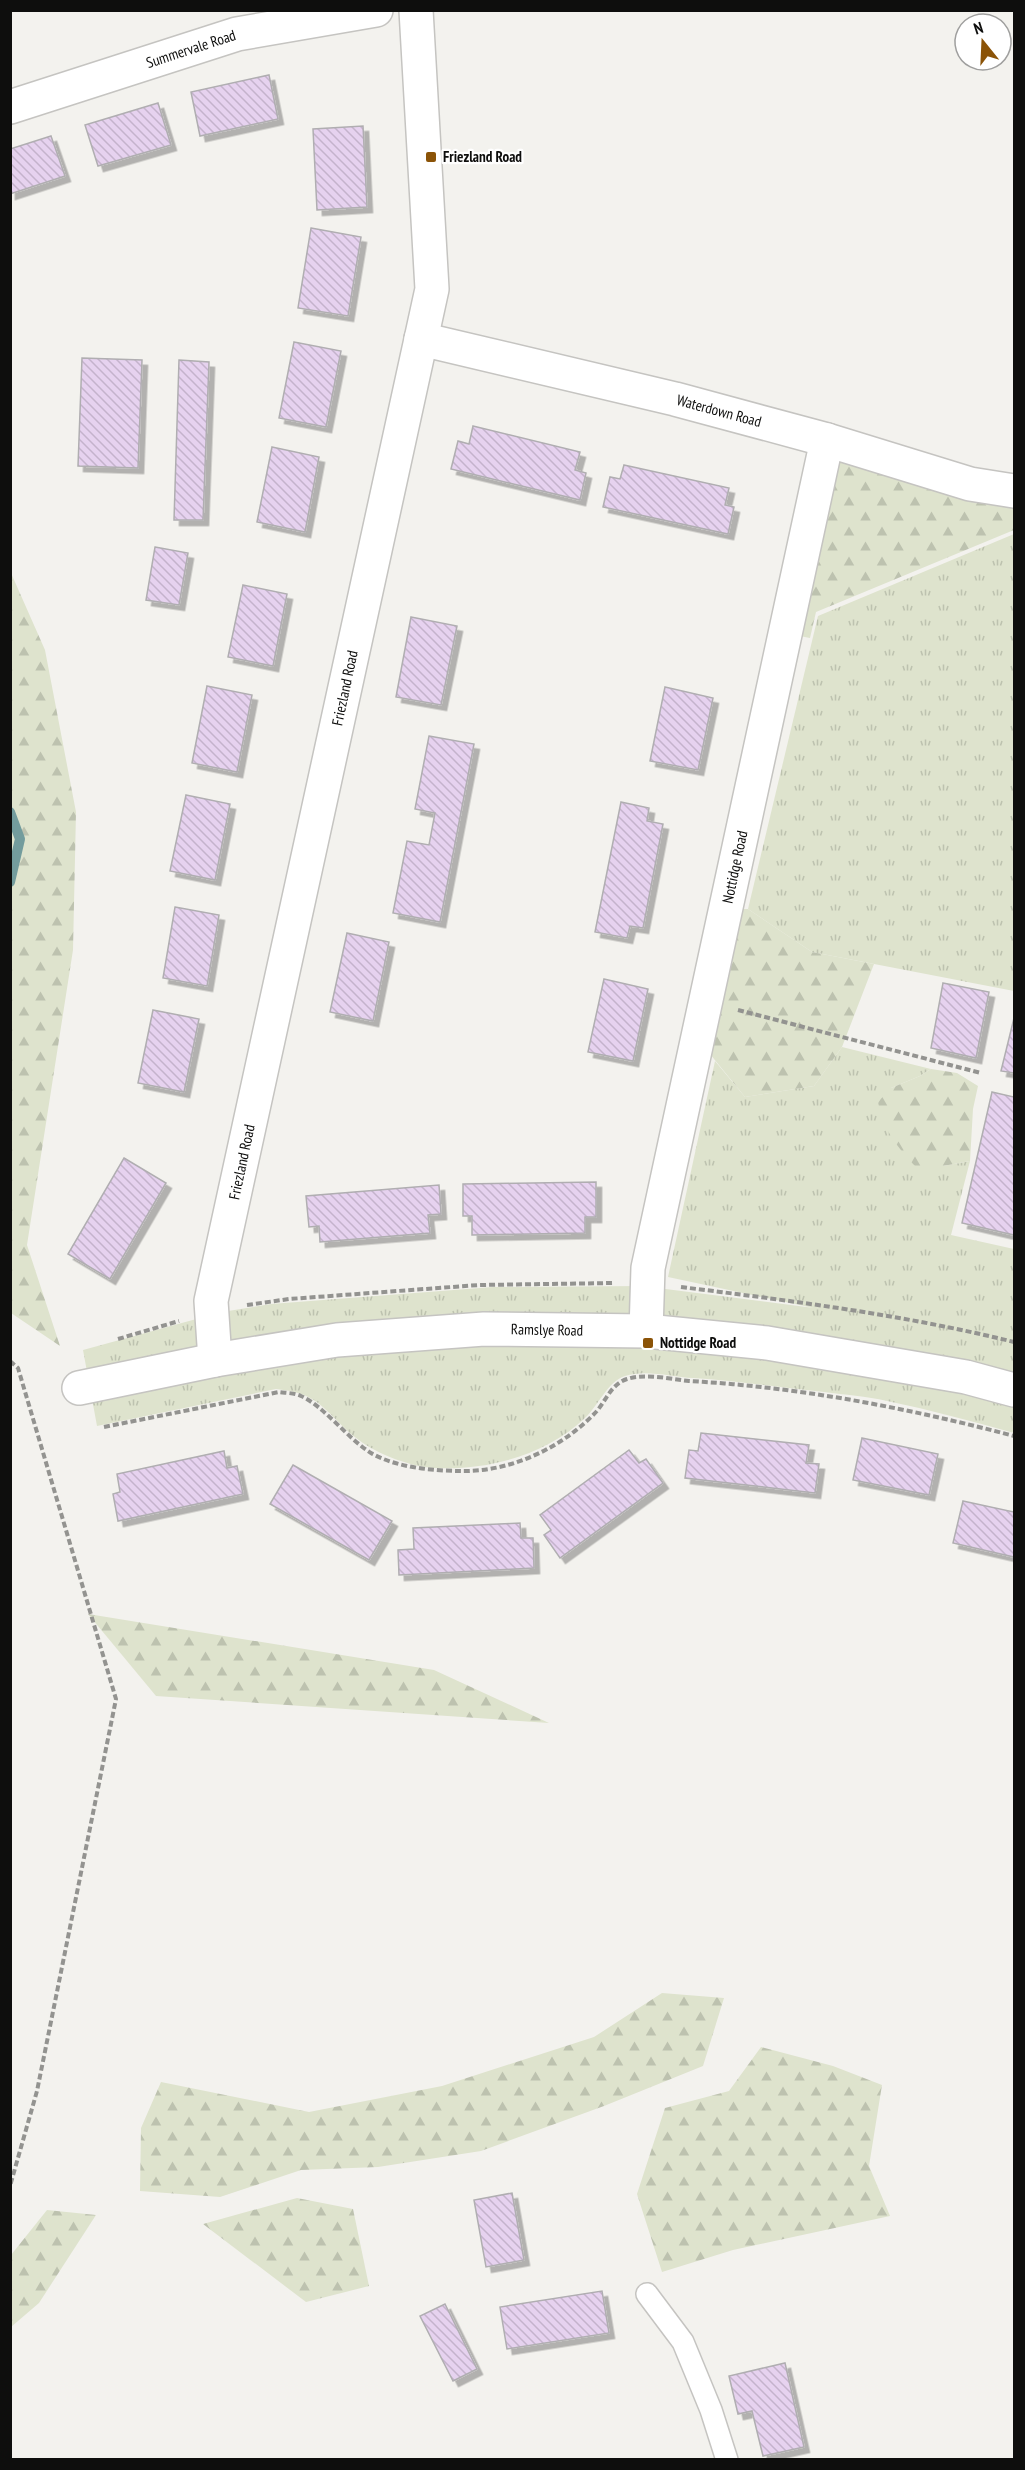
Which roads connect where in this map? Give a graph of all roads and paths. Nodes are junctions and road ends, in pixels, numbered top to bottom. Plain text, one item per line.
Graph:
1 (376, 10) edge
2 (416, 10) edge
3 (10, 107) edge
4 (421, 339) junction
5 (827, 440) junction
6 (1014, 491) edge
7 (705, 1001) junction
8 (981, 1073) dead end
9 (646, 1331) junction
10 (215, 1360) junction
11 (10, 1361) edge
12 (79, 1388) dead end
13 (1014, 1390) edge
14 (104, 1427) dead end
15 (1014, 1436) edge
16 (10, 2186) edge
17 (647, 2294) dead end
18 (727, 2460) edge

1 - 3 street, Summervale Road
2 - 4 street, Friezland Road
4 - 5 street, Waterdown Road
4 - 10 street, Friezland Road
5 - 6 street, Waterdown Road
5 - 7 street, Nottidge Road
7 - 8 path
7 - 9 street, Nottidge Road
9 - 10 street, Ramslye Road
9 - 13 street, Ramslye Road
10 - 12 street, Ramslye Road
11 - 16 path
14 - 15 path
17 - 18 lane

